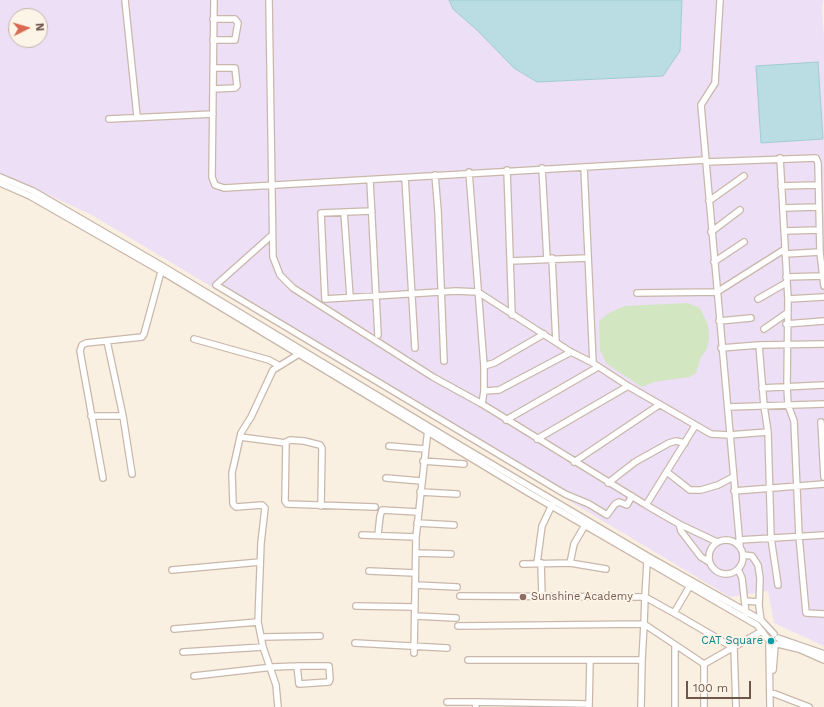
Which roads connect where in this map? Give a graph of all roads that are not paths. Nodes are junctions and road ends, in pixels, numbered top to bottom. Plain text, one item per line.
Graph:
1 (125, 0) edge
2 (214, 0) edge
3 (270, 0) edge
4 (720, 0) edge
5 (214, 19) junction
6 (213, 40) junction
7 (213, 68) junction
8 (213, 89) junction
9 (213, 114) junction
10 (137, 116) junction
11 (109, 118) dead end
12 (780, 158) junction
13 (706, 161) junction
14 (584, 167) junction
15 (542, 168) junction
16 (507, 170) junction
17 (469, 172) junction
18 (435, 175) junction
19 (744, 176) dead end
20 (0, 177) edge
21 (405, 178) junction
22 (370, 180) junction
23 (0, 183) edge
24 (817, 185) junction
25 (272, 186) junction
26 (782, 186) junction
27 (709, 201) junction
28 (818, 207) junction
29 (783, 208) junction
30 (740, 210) dead end
31 (372, 211) junction
32 (344, 212) junction
33 (819, 230) junction
34 (784, 231) junction
35 (711, 232) junction
36 (272, 235) junction
37 (744, 242) dead end
38 (785, 252) junction
39 (820, 252) junction
40 (588, 258) junction
41 (550, 259) junction
42 (510, 261) junction
43 (714, 262) junction
44 (162, 268) junction
45 (823, 276) edge
46 (786, 280) junction
47 (824, 286) edge
48 (441, 292) junction
49 (478, 292) junction
50 (717, 292) junction
51 (637, 293) dead end
52 (411, 294) junction
53 (376, 296) junction
54 (350, 297) junction
55 (824, 297) edge
56 (758, 299) dead end
57 (788, 300) junction
58 (787, 313) junction
59 (512, 315) junction
60 (751, 318) dead end
61 (719, 321) junction
62 (824, 321) edge
63 (786, 324) junction
64 (764, 329) dead end
65 (544, 334) junction
66 (378, 335) dead end
67 (194, 339) dead end
68 (107, 341) junction
69 (556, 342) junction
70 (789, 344) junction
71 (824, 344) edge
72 (759, 345) junction
73 (415, 348) dead end
74 (721, 348) junction
75 (300, 352) junction
76 (571, 352) junction
77 (444, 361) dead end
78 (278, 365) junction
79 (596, 365) junction
80 (484, 366) junction
81 (824, 385) edge
82 (628, 386) junction
83 (787, 386) junction
84 (762, 388) junction
85 (484, 390) junction
86 (482, 404) junction
87 (824, 404) edge
88 (659, 405) junction
89 (788, 405) junction
90 (764, 406) junction
91 (728, 407) junction
92 (92, 416) junction
93 (123, 416) junction
94 (506, 420) junction
95 (820, 422) dead end
96 (695, 426) junction
97 (428, 429) junction
98 (768, 432) junction
99 (729, 435) junction
100 (240, 437) junction
101 (537, 439) junction
102 (286, 442) junction
103 (685, 443) junction
104 (389, 446) dead end
105 (425, 449) junction
106 (423, 461) junction
107 (574, 462) junction
108 (464, 464) dead end
109 (667, 472) junction
110 (132, 474) dead end
111 (732, 477) junction
112 (824, 477) edge
113 (103, 478) dead end
114 (386, 478) dead end
115 (421, 481) junction
116 (608, 483) junction
117 (824, 484) edge
118 (796, 486) junction
119 (768, 488) junction
120 (734, 491) junction
121 (420, 492) junction
122 (457, 494) dead end
123 (632, 496) junction
124 (553, 503) junction
125 (646, 505) junction
126 (321, 506) junction
127 (375, 507) dead end
128 (418, 512) junction
129 (417, 523) junction
130 (679, 524) junction
131 (454, 525) dead end
132 (585, 525) junction
133 (362, 535) dead end
134 (378, 535) junction
135 (824, 535) edge
136 (739, 536) junction
137 (799, 536) junction
138 (416, 537) junction
139 (771, 538) junction
140 (729, 540) junction
141 (717, 542) junction
142 (740, 547) junction
143 (416, 553) junction
144 (451, 554) dead end
145 (743, 555) junction
146 (260, 562) junction
147 (570, 562) junction
148 (647, 562) junction
149 (709, 562) junction
150 (539, 563) junction
151 (523, 564) dead end
152 (606, 569) dead end
153 (738, 569) junction
154 (172, 570) dead end
155 (369, 571) dead end
156 (415, 573) junction
157 (691, 584) junction
158 (415, 585) junction
159 (778, 585) dead end
160 (457, 587) dead end
161 (460, 596) dead end
162 (542, 596) junction
163 (645, 597) junction
164 (745, 601) junction
165 (759, 602) junction
166 (356, 606) dead end
167 (415, 607) junction
168 (674, 613) junction
169 (824, 614) edge
170 (745, 615) junction
171 (415, 616) junction
172 (456, 618) dead end
173 (761, 620) junction
174 (258, 622) junction
175 (644, 624) junction
176 (458, 626) dead end
177 (174, 629) dead end
178 (762, 631) junction
179 (320, 636) dead end
180 (261, 637) junction
181 (775, 641) junction
182 (355, 643) dead end
183 (414, 644) junction
184 (675, 646) junction
185 (263, 647) junction
186 (448, 648) dead end
187 (734, 648) junction
188 (808, 650) junction
189 (183, 652) dead end
190 (414, 653) dead end
191 (824, 654) edge
192 (468, 660) dead end
193 (590, 660) junction
194 (642, 660) junction
195 (824, 660) edge
196 (704, 664) junction
197 (297, 666) junction
198 (269, 668) junction
199 (194, 676) dead end
200 (771, 692) junction
201 (447, 702) dead end
202 (476, 704) edge
203 (516, 705) edge
204 (589, 706) edge
205 (278, 707) edge
206 (641, 707) edge
207 (675, 707) edge
208 (704, 707) edge
209 (736, 707) edge
210 (771, 707) edge
211 (809, 707) edge

1 - 10 street
2 - 5 street
3 - 25 street
4 - 13 street
5 - 6 street
5 - 6 street
6 - 7 street
7 - 8 street
7 - 8 street
8 - 9 street
9 - 10 street
9 - 25 street
10 - 11 street
12 - 13 street
12 - 24 street
12 - 26 street
13 - 14 street
13 - 27 street
14 - 15 street
14 - 40 street
15 - 16 street
15 - 41 street
16 - 17 street
16 - 42 street
17 - 18 street
17 - 49 street
18 - 21 street
18 - 48 street
19 - 27 street
20 - 44 street
21 - 22 street
21 - 52 street
22 - 25 street
22 - 31 street
23 - 44 street
24 - 26 street
24 - 28 street
25 - 36 street
26 - 29 street
27 - 35 street
28 - 29 street
28 - 33 street
29 - 34 street
30 - 35 street
31 - 32 street
31 - 53 street
32 - 54 street
32 - 54 street
33 - 34 street
33 - 39 street
34 - 38 street
35 - 43 street
36 - 86 street
36 - 123 street
37 - 43 street
38 - 39 street
38 - 46 street
38 - 50 street
39 - 45 street
40 - 41 street
40 - 79 street
41 - 42 street
41 - 69 street
42 - 59 street
43 - 50 street
44 - 68 street
44 - 75 street
45 - 46 street
45 - 47 street
46 - 56 street
46 - 57 street
48 - 49 street
48 - 52 street
48 - 77 street
49 - 59 street
49 - 80 street
50 - 51 street
50 - 61 street
52 - 53 street
52 - 73 street
53 - 54 street
53 - 66 street
55 - 57 street
57 - 58 street
58 - 63 street
58 - 64 street
59 - 65 street
60 - 61 street
61 - 74 street
62 - 63 street
63 - 70 street
65 - 69 street
65 - 80 street
67 - 78 street
68 - 92 street
68 - 93 street
69 - 76 street
70 - 71 street
70 - 72 street
70 - 83 street
72 - 74 street
72 - 84 street
74 - 91 street
75 - 78 street
75 - 97 street
76 - 79 street
76 - 85 street
78 - 100 street
79 - 82 street
79 - 94 street
80 - 85 street
81 - 83 street
82 - 88 street
82 - 101 street
83 - 84 street
83 - 89 street
84 - 90 street
85 - 86 street
86 - 94 street
87 - 89 street
88 - 96 street
88 - 107 street
89 - 90 street
89 - 118 street
90 - 91 street
90 - 98 street
91 - 99 street
92 - 93 street
92 - 113 street
93 - 110 street
94 - 101 street
95 - 112 street
96 - 99 street
96 - 103 street
97 - 105 street
97 - 124 street
98 - 99 street
98 - 119 street
99 - 111 street
100 - 102 street
100 - 146 street
101 - 107 street
102 - 126 street
102 - 126 street
103 - 109 street
103 - 116 street
104 - 105 street
105 - 106 street
106 - 108 street
106 - 115 street
107 - 116 street
109 - 111 street
109 - 125 street
111 - 120 street
114 - 115 street
115 - 121 street
116 - 123 street
117 - 118 street
118 - 119 street
118 - 137 street
119 - 120 street
119 - 139 street
120 - 136 street
121 - 122 street
121 - 128 street
123 - 125 street
124 - 132 street
124 - 150 street
124 - 157 street
125 - 130 street
126 - 127 street
128 - 129 street
128 - 134 street
129 - 131 street
129 - 138 street
130 - 141 street
130 - 149 street
132 - 147 street
132 - 148 street
133 - 134 street
134 - 138 street
135 - 137 street
136 - 139 street
136 - 140 street
136 - 142 street
137 - 139 street
137 - 169 street
138 - 143 street
139 - 159 street
140 - 141 street
140 - 142 street
141 - 149 street
142 - 145 street
143 - 144 street
143 - 156 street
145 - 153 street
145 - 165 street
146 - 154 street
146 - 174 street
147 - 150 street
147 - 152 street
148 - 157 street
148 - 163 street
149 - 153 street
150 - 151 street
150 - 162 street
153 - 164 street
155 - 156 street
156 - 158 street
157 - 168 street
157 - 170 street
158 - 160 street
158 - 167 street
161 - 162 street
162 - 163 street
163 - 168 street
163 - 175 street
164 - 165 street
164 - 170 street
165 - 173 street
166 - 167 street
167 - 171 street
168 - 187 street
170 - 173 street
170 - 178 street
171 - 172 street
171 - 183 street
173 - 181 street
174 - 177 street
174 - 180 street
175 - 176 street
175 - 184 street
175 - 194 street
178 - 181 street
178 - 187 street
179 - 180 street
180 - 185 street
181 - 188 street
181 - 200 street
182 - 183 street
183 - 186 street
183 - 190 street
184 - 196 street
184 - 207 street
185 - 189 street
185 - 198 street
187 - 196 street
187 - 209 street
188 - 191 street
188 - 195 street
192 - 193 street
193 - 194 street
193 - 204 street
194 - 206 street
196 - 208 street
197 - 197 street
197 - 198 street
198 - 199 street
198 - 205 street
200 - 210 street
200 - 211 street
201 - 202 street
202 - 203 street
203 - 204 street

